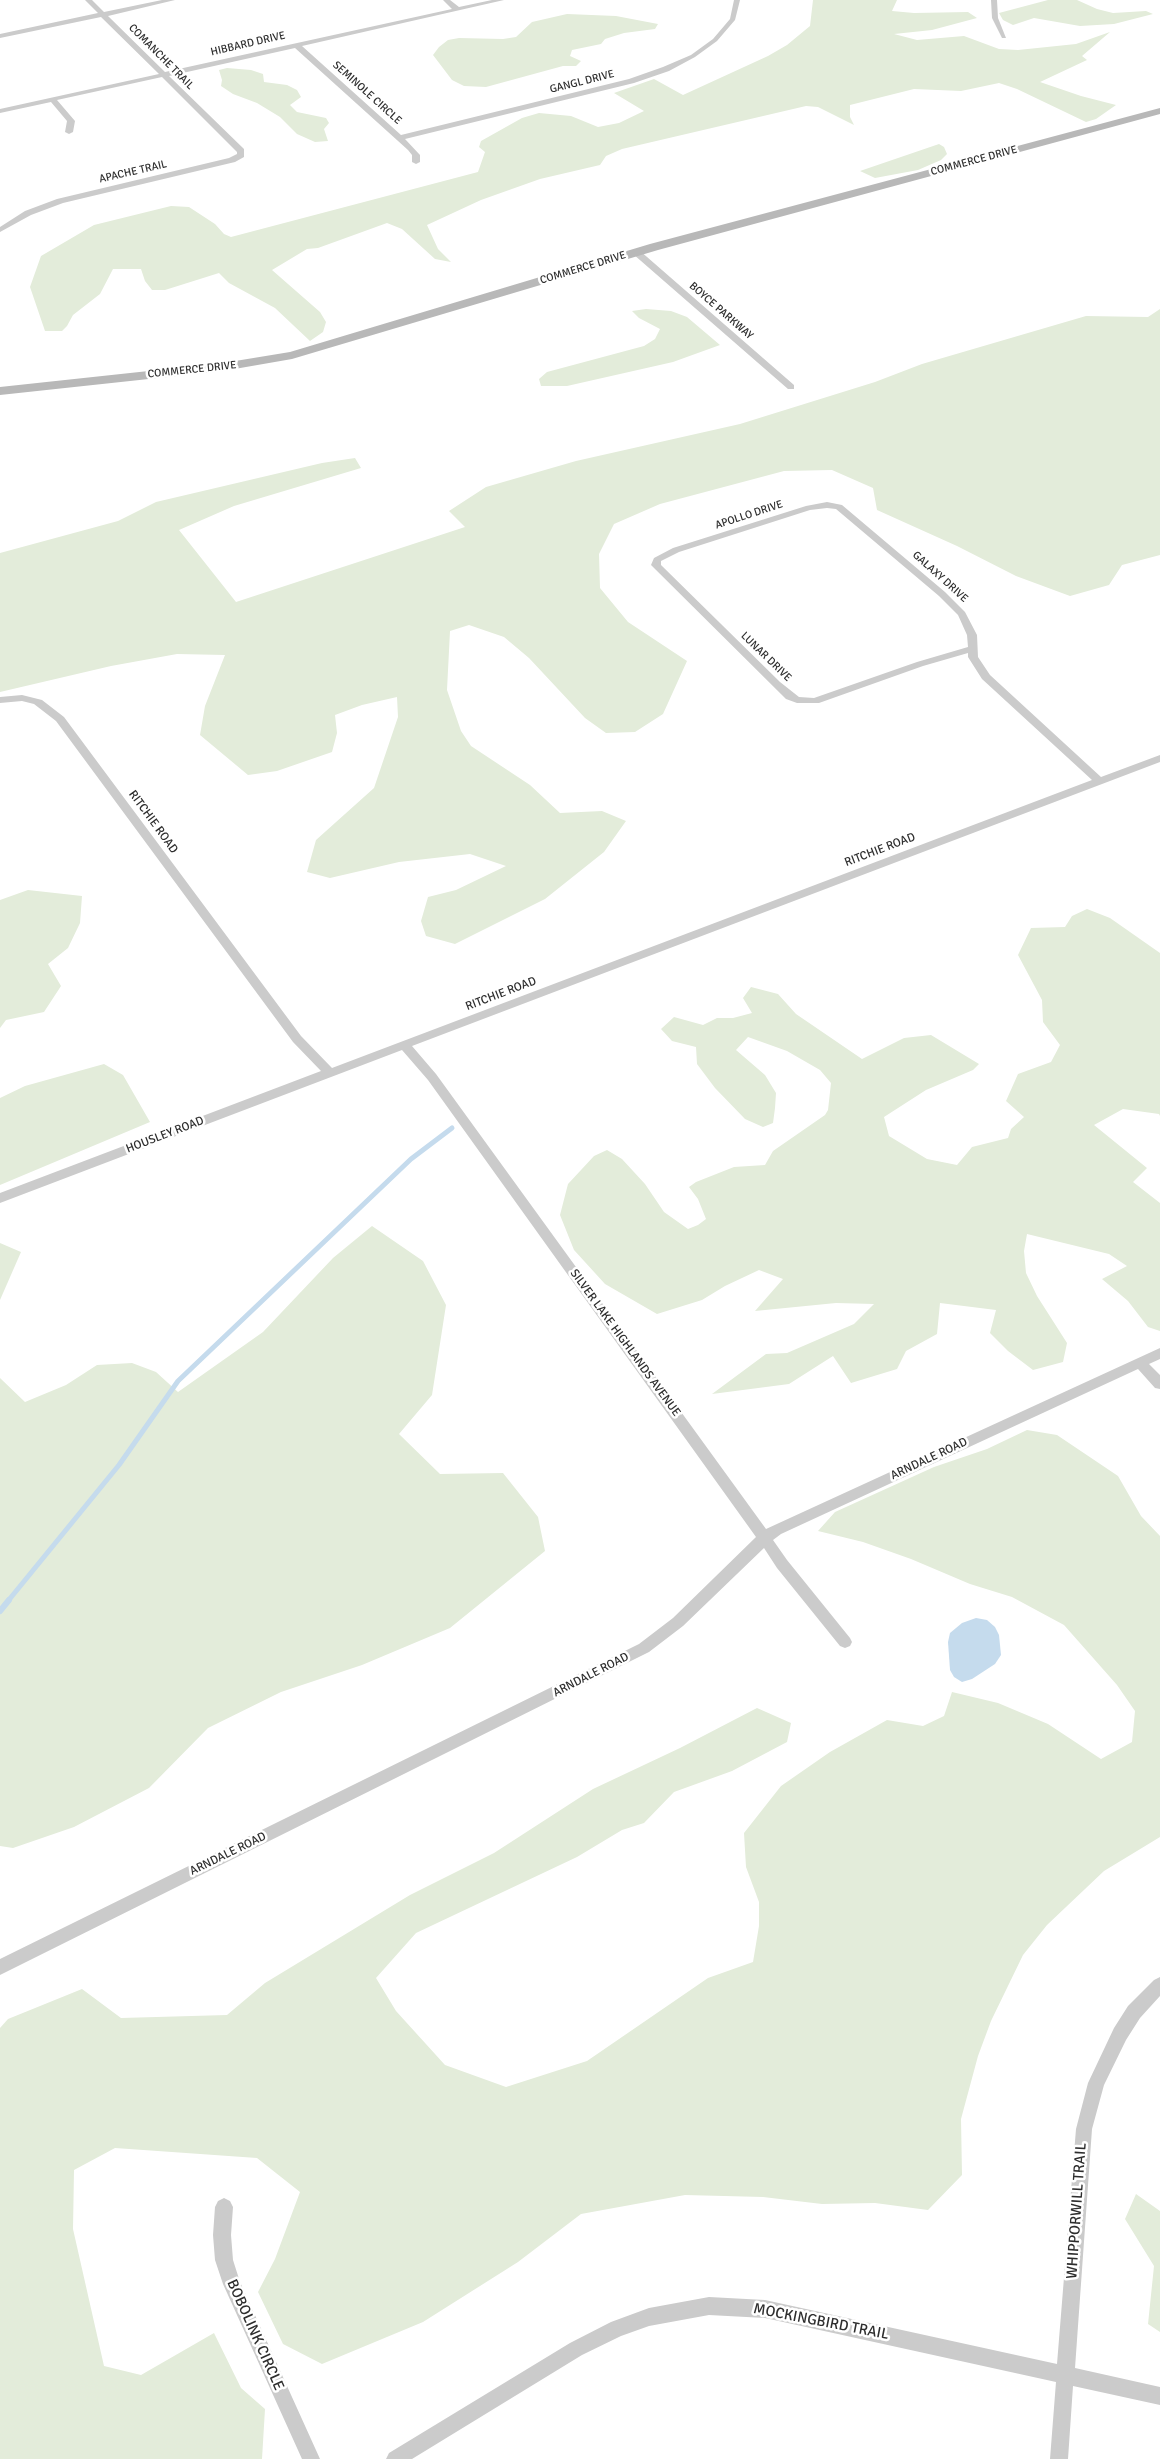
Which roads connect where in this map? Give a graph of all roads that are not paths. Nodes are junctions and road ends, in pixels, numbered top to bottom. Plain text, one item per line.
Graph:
1 (88, 0) edge
2 (172, 0) edge
3 (446, 0) edge
4 (501, 0) edge
5 (737, 0) edge
6 (994, 0) edge
7 (458, 9) junction
8 (102, 14) junction
9 (0, 36) edge
10 (1004, 36) dead end
11 (296, 45) junction
12 (163, 75) junction
13 (52, 99) junction
14 (0, 111) edge
15 (1160, 111) edge
16 (219, 130) joint
17 (70, 132) dead end
18 (400, 138) junction
19 (416, 162) dead end
20 (0, 230) edge
21 (636, 252) junction
22 (791, 387) dead end
23 (0, 391) edge
24 (847, 512) joint
25 (660, 558) joint
26 (971, 649) junction
27 (0, 700) edge
28 (1160, 758) edge
29 (1099, 781) junction
30 (405, 1045) junction
31 (329, 1072) junction
32 (0, 1198) edge
33 (1160, 1353) edge
34 (1140, 1362) junction
35 (1160, 1384) edge
36 (764, 1538) junction
37 (844, 1642) dead end
38 (0, 1967) edge
39 (1160, 1985) edge
40 (224, 2207) dead end
41 (1066, 2376) junction
42 (1160, 2396) edge
43 (311, 2459) edge
44 (394, 2459) edge
45 (1059, 2459) edge

1 - 8 street, COMANCHE TRAIL
2 - 8 street
3 - 7 street
4 - 7 street, HIBBARD DRIVE
5 - 18 street, GANGL DRIVE
6 - 10 street
7 - 11 street, HIBBARD DRIVE
8 - 9 street
8 - 12 street, COMANCHE TRAIL
11 - 12 street, HIBBARD DRIVE
11 - 18 street, SEMINOLE CIRCLE
12 - 13 street, HIBBARD DRIVE
12 - 16 street, COMANCHE TRAIL
13 - 14 street, HIBBARD DRIVE
13 - 17 street
15 - 21 street, COMMERCE DRIVE
16 - 20 street, APACHE TRAIL
18 - 19 street, SEMINOLE CIRCLE
21 - 22 street, BOYCE PARKWAY
21 - 23 street, COMMERCE DRIVE
24 - 25 street, APOLLO DRIVE
24 - 26 street, GALAXY DRIVE
25 - 26 street, LUNAR DRIVE
26 - 29 street, GALAXY DRIVE
27 - 31 street, RITCHIE ROAD
28 - 29 street, RITCHIE ROAD
29 - 30 street, RITCHIE ROAD
30 - 31 street, RITCHIE ROAD
30 - 36 street, SILVER LAKE HIGHLANDS AVENUE
31 - 32 street, HOUSLEY ROAD
33 - 34 street, ARNDALE ROAD
34 - 35 street
34 - 36 street, ARNDALE ROAD
36 - 37 street, SILVER LAKE HIGHLANDS AVENUE
36 - 38 street, ARNDALE ROAD
39 - 41 street, WHIPPORWILL TRAIL
40 - 43 street, BOBOLINK CIRCLE
41 - 42 street, MOCKINGBIRD TRAIL
41 - 44 street, MOCKINGBIRD TRAIL
41 - 45 street, WHIPPORWILL TRAIL

